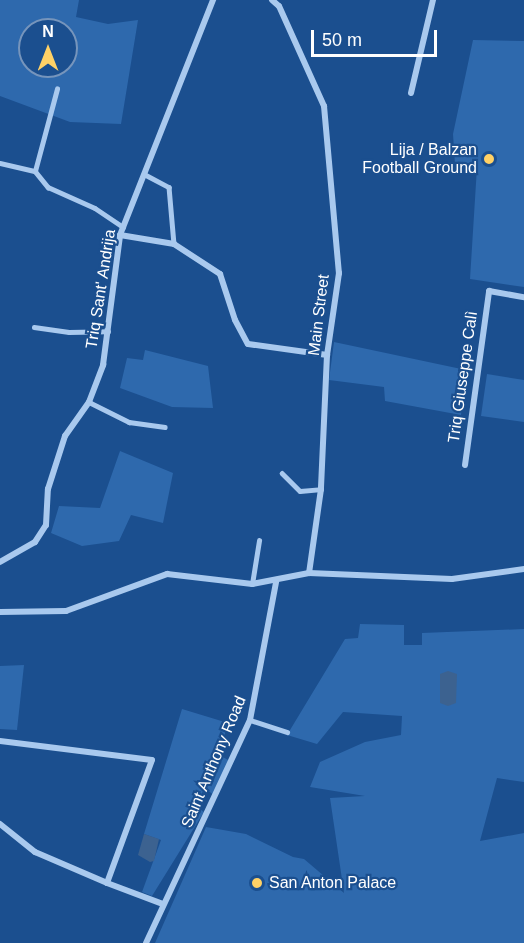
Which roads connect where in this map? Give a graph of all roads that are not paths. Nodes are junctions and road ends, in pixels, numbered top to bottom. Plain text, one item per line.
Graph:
1 (213, 0) edge
2 (272, 0) edge
3 (433, 0) edge
4 (57, 88) dead end
5 (411, 93) dead end
6 (0, 163) edge
7 (35, 171) junction
8 (146, 175) junction
9 (123, 227) junction
10 (120, 235) junction
11 (174, 244) junction
12 (524, 297) edge
13 (34, 327) dead end
14 (108, 331) junction
15 (327, 355) junction
16 (89, 402) junction
17 (165, 427) dead end
18 (465, 465) dead end
19 (282, 473) dead end
20 (321, 489) junction
21 (259, 541) dead end
22 (0, 562) edge
23 (524, 569) edge
24 (309, 573) junction
25 (276, 582) junction
26 (252, 584) junction
27 (0, 612) edge
28 (250, 720) junction
29 (287, 732) dead end
30 (0, 741) edge
31 (0, 824) edge
32 (109, 885) junction
33 (163, 904) junction
34 (146, 943) edge

1 - 8 street, Triq Sant' Andrija
2 - 15 street, Main Street
3 - 5 street
4 - 7 lane
6 - 7 lane
7 - 9 lane
8 - 9 street, Triq Sant' Andrija
8 - 11 lane
9 - 10 street, Triq Sant' Andrija
10 - 11 street
10 - 14 street, Triq Sant' Andrija
11 - 15 street
12 - 18 street, Triq Giuseppe Calì
13 - 14 lane
14 - 16 street, Triq Sant' Andrija
15 - 20 street, Main Street
16 - 17 lane
16 - 22 street, Triq Sant' Andrija
19 - 20 lane
20 - 24 street, Main Street
21 - 26 lane
23 - 24 street
24 - 25 street
25 - 26 street
25 - 28 street, Saint Anthony Road
26 - 27 street
28 - 29 lane
28 - 33 street, Saint Anthony Road
30 - 32 street
31 - 32 street
32 - 33 street
33 - 34 street, Saint Anthony Road

